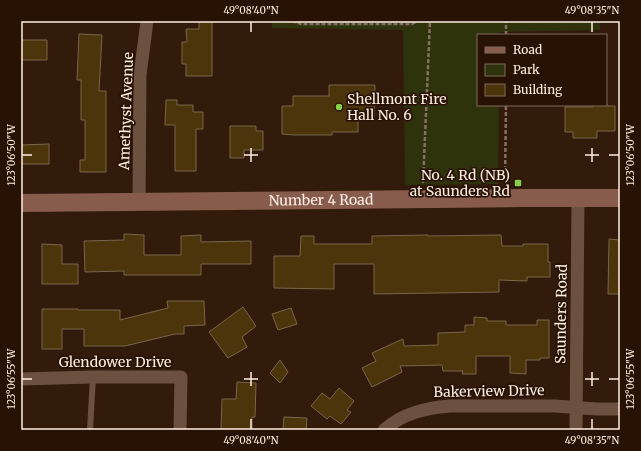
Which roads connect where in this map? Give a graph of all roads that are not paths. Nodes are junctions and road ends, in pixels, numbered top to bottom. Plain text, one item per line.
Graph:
1 (147, 21) edge
2 (578, 198) junction
3 (620, 198) edge
4 (139, 202) junction
5 (21, 203) edge
6 (92, 377) junction
7 (21, 379) edge
8 (576, 408) junction
9 (620, 409) edge
10 (90, 430) edge
11 (180, 430) edge
12 (384, 430) edge
13 (576, 430) edge

1 - 4 street, Amethyst Avenue
2 - 3 main road, Number 4 Road
2 - 4 main road, Number 4 Road
2 - 8 street, Saunders Road
4 - 5 main road, Number 4 Road
6 - 7 street, Glendower Drive
6 - 10 lane
6 - 11 street, Glendower Drive
8 - 9 street, Bakerview Drive
8 - 12 street, Bakerview Drive
8 - 13 street, Saunders Road

